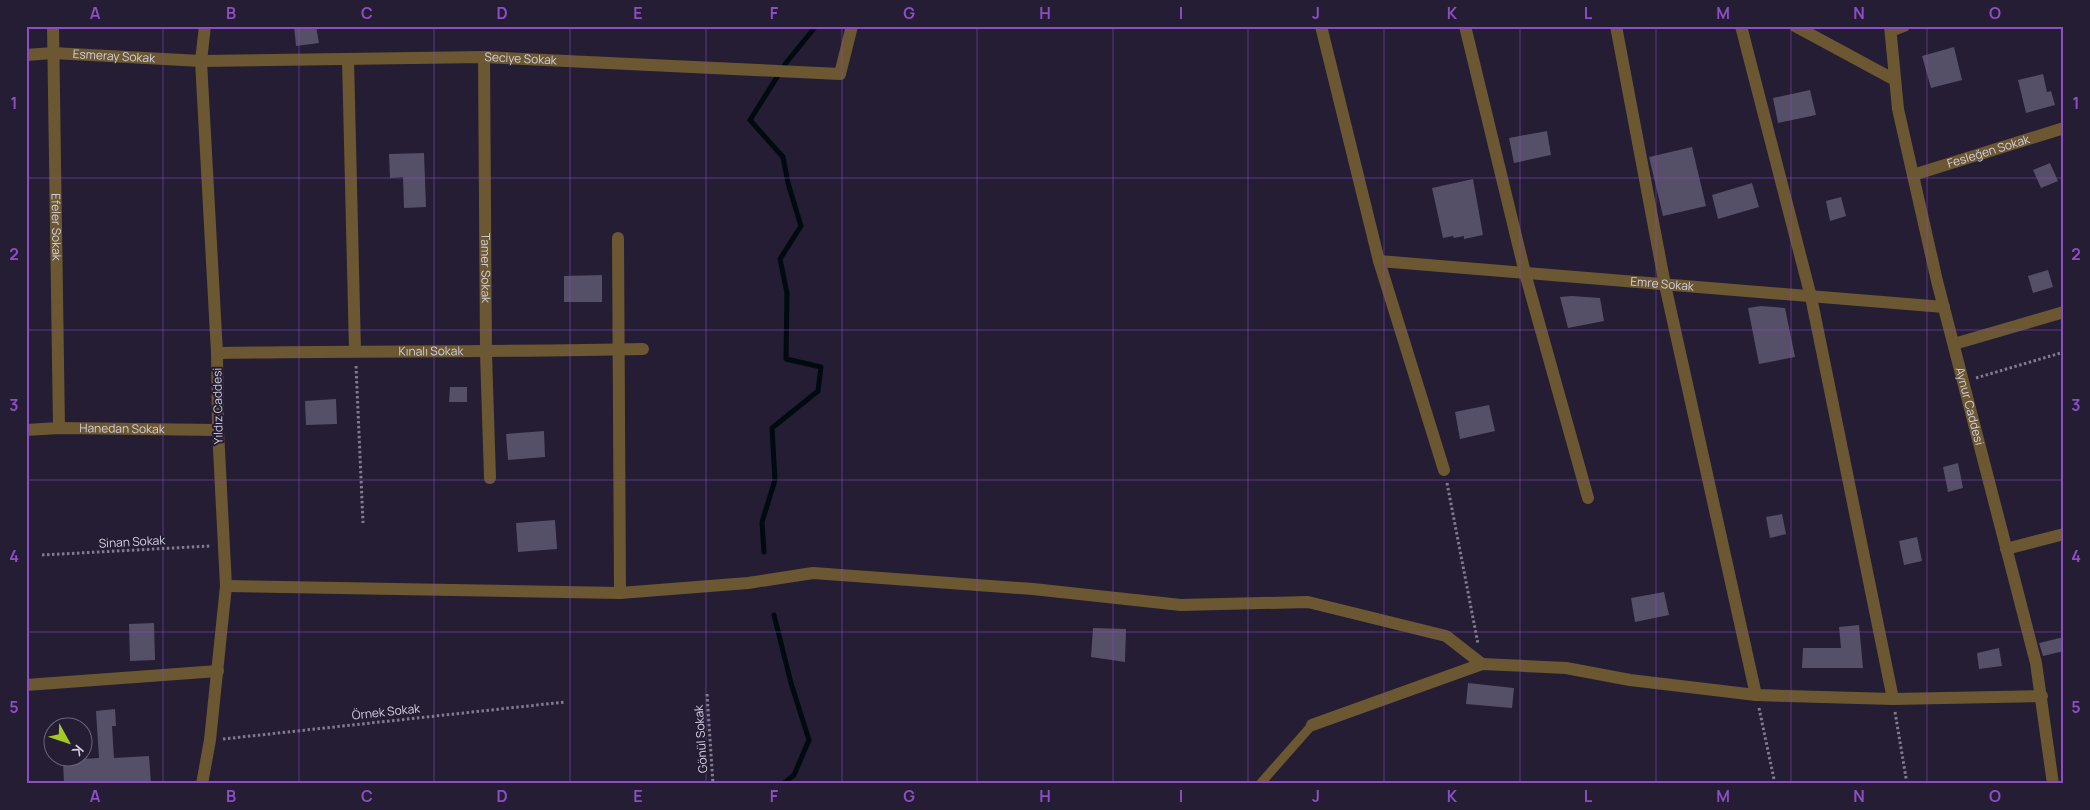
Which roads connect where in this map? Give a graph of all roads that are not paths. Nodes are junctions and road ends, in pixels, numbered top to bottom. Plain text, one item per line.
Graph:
1 (53, 26) edge
2 (205, 26) edge
3 (852, 26) edge
4 (1321, 26) edge
5 (1465, 26) edge
6 (1616, 26) edge
7 (1741, 26) edge
8 (1795, 26) edge
9 (1904, 26) edge
10 (1891, 28) edge
11 (53, 53) junction
12 (26, 54) edge
13 (484, 57) junction
14 (348, 59) junction
15 (201, 61) junction
16 (1896, 80) junction
17 (2064, 128) edge
18 (1913, 175) junction
19 (618, 238) dead end
20 (1379, 262) junction
21 (1525, 273) junction
22 (1665, 285) junction
23 (1811, 297) junction
24 (1944, 308) junction
25 (2064, 312) edge
26 (1954, 344) junction
27 (619, 349) junction
28 (643, 349) dead end
29 (356, 351) junction
30 (486, 352) junction
31 (217, 353) junction
32 (59, 428) junction
33 (26, 430) edge
34 (218, 430) junction
35 (1444, 470) road end
36 (490, 478) dead end
37 (1588, 498) dead end
38 (2064, 534) edge
39 (2006, 549) junction
40 (226, 586) junction
41 (620, 593) junction
42 (1482, 664) junction
43 (218, 671) junction
44 (26, 686) edge
45 (1756, 695) junction
46 (2042, 696) junction
47 (1893, 700) junction
48 (1312, 725) joint
49 (202, 784) edge
50 (1260, 784) edge
51 (2053, 784) edge

1 - 11 street, Efeler Sokak
2 - 15 street, Yıldız Caddesi
3 - 13 street, Seciye Sokak
4 - 20 street
5 - 21 street
6 - 22 street
7 - 23 street
8 - 16 street
9 - 10 street
10 - 16 street, Aynur Caddesi
11 - 12 street, Esmeray Sokak
11 - 15 street, Esmeray Sokak
11 - 32 street, Efeler Sokak
13 - 14 street, Seciye Sokak
13 - 30 street, Tamer Sokak
14 - 15 street, Seciye Sokak
14 - 29 street
15 - 31 street, Yıldız Caddesi
16 - 18 street, Aynur Caddesi
17 - 18 street, Fesleğen Sokak
18 - 24 street, Aynur Caddesi
19 - 27 street
20 - 21 street, Emre Sokak
20 - 35 street
21 - 22 street, Emre Sokak
21 - 37 street
22 - 23 street, Emre Sokak
22 - 45 street
23 - 24 street, Emre Sokak
23 - 47 street
24 - 26 street, Aynur Caddesi
25 - 26 street
26 - 39 street, Aynur Caddesi
27 - 28 street, Kınalı Sokak
27 - 30 street, Kınalı Sokak
27 - 41 street
29 - 30 street, Kınalı Sokak
29 - 31 street, Kınalı Sokak
30 - 36 street, Tamer Sokak
31 - 34 street, Yıldız Caddesi
32 - 33 street, Hanedan Sokak
32 - 34 street, Hanedan Sokak
34 - 40 street, Yıldız Caddesi
38 - 39 street
39 - 46 street, Aynur Caddesi
40 - 41 street
40 - 43 street, Yıldız Caddesi
41 - 42 street
42 - 45 street
42 - 48 street
43 - 44 street
43 - 49 street, Yıldız Caddesi
45 - 47 street
46 - 47 street
46 - 51 street, Aynur Caddesi
48 - 50 lane

